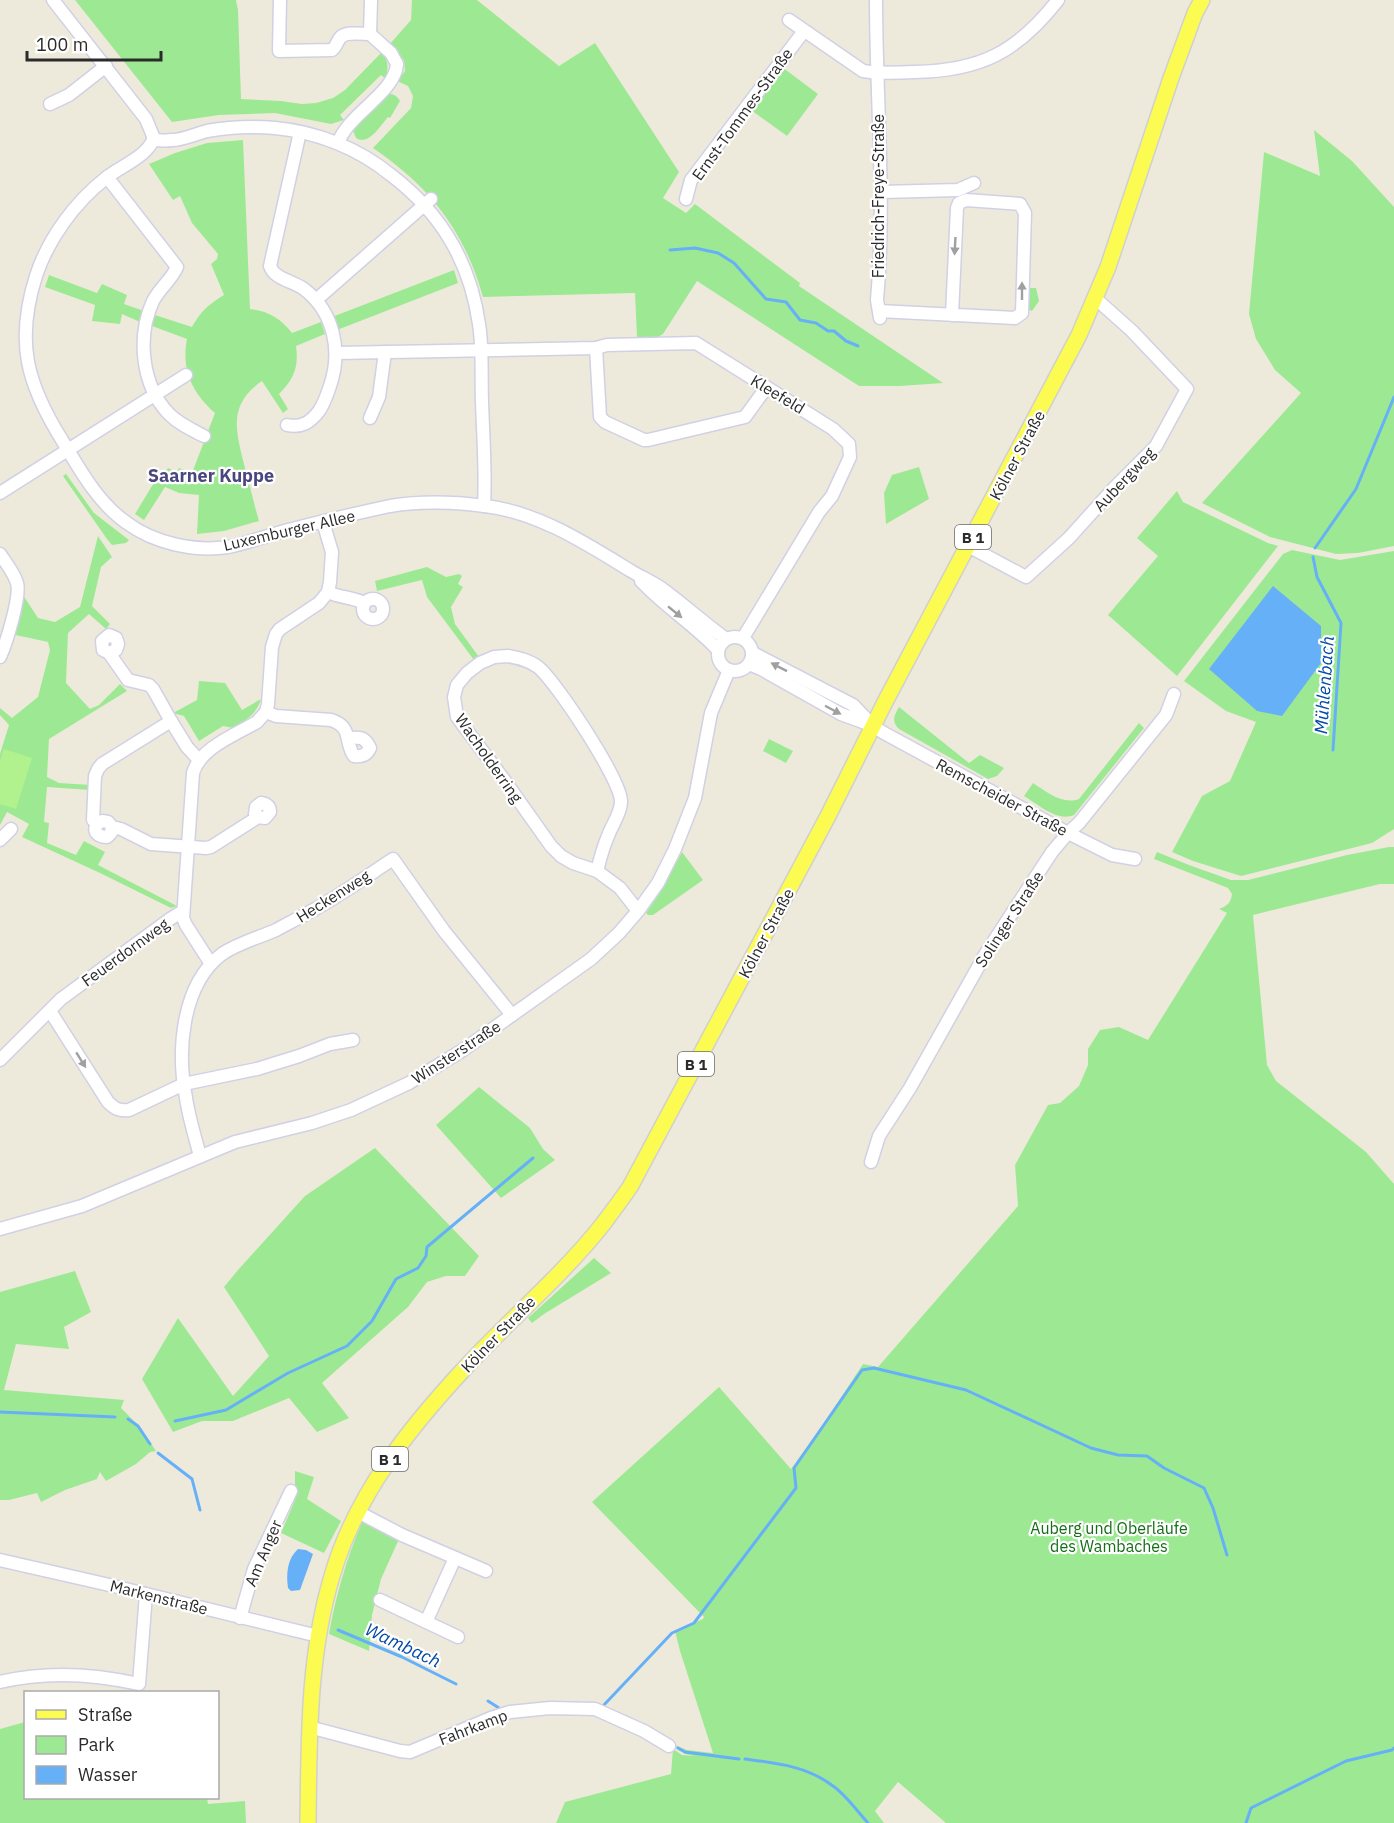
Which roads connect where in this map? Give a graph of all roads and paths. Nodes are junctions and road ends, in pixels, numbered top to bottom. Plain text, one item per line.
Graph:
1 (53, 0) edge
2 (280, 0) edge
3 (370, 0) edge
4 (876, 0) edge
5 (1058, 0) edge
6 (1202, 0) edge
7 (789, 20) dead end
8 (804, 31) junction
9 (370, 34) junction
10 (106, 66) junction
11 (876, 73) junction
12 (51, 104) dead end
13 (300, 132) junction
14 (153, 140) junction
15 (338, 143) junction
16 (107, 177) junction
17 (974, 183) dead end
18 (881, 192) junction
19 (686, 199) dead end
20 (428, 202) junction
21 (1095, 298) junction
22 (316, 300) junction
23 (952, 315) junction
24 (596, 348) junction
25 (481, 351) junction
26 (385, 352) junction
27 (336, 353) junction
28 (186, 375) dead end
29 (766, 388) junction
30 (156, 395) junction
31 (370, 418) dead end
32 (287, 425) dead end
33 (204, 436) dead end
34 (68, 450) junction
35 (0, 493) edge
36 (484, 506) junction
37 (323, 522) junction
38 (968, 546) junction
39 (0, 554) edge
40 (634, 572) junction
41 (328, 592) junction
42 (364, 603) dead end
43 (743, 638) junction
44 (726, 639) junction
45 (718, 650) junction
46 (109, 653) dead end
47 (0, 657) edge
48 (751, 659) junction
49 (729, 670) junction
50 (1174, 694) dead end
51 (266, 712) junction
52 (171, 721) junction
53 (873, 726) junction
54 (350, 738) dead end
55 (199, 759) junction
56 (258, 817) dead end
57 (11, 829) dead end
58 (1068, 833) junction
59 (0, 840) edge
60 (188, 848) junction
61 (1135, 859) dead end
62 (597, 871) junction
63 (183, 911) junction
64 (638, 911) junction
65 (211, 964) junction
66 (50, 1011) junction
67 (512, 1016) junction
68 (353, 1040) dead end
69 (0, 1060) edge
70 (184, 1084) junction
71 (200, 1156) junction
72 (871, 1162) dead end
73 (0, 1229) edge
74 (291, 1491) dead end
75 (358, 1512) junction
76 (455, 1558) junction
77 (0, 1560) edge
78 (486, 1571) dead end
79 (146, 1594) junction
80 (380, 1600) dead end
81 (240, 1618) junction
82 (426, 1622) junction
83 (318, 1636) junction
84 (458, 1637) dead end
85 (0, 1682) edge
86 (309, 1727) junction
87 (669, 1746) dead end
88 (308, 1823) edge

1 - 10 street
2 - 9 street
3 - 9 street
4 - 11 street, Friedrich-Freye-Straße
5 - 11 street
6 - 21 main road, Kölner Straße / B 1
7 - 8 street
8 - 11 street
8 - 19 street, Ernst-Tommes-Straße
9 - 15 street
10 - 12 street
10 - 14 street
11 - 18 street, Friedrich-Freye-Straße
13 - 14 street
13 - 15 street
13 - 22 street
14 - 16 street, Luxemburger Allee
15 - 20 street
16 - 30 street
16 - 34 street, Luxemburger Allee
17 - 18 street
18 - 23 street, Friedrich-Freye-Straße
20 - 22 street
20 - 25 street
21 - 38 main road, Kölner Straße / B 1
21 - 38 street, Aubergweg
22 - 27 street
23 -> 23 street
24 - 25 street, Kleefeld
24 - 29 street, Kleefeld
24 - 29 street
25 - 26 street, Kleefeld
25 - 36 street
26 - 27 street, Kleefeld
26 - 31 street
27 - 32 street
28 - 30 street
29 - 43 street, Kleefeld
30 - 33 street
30 - 34 street
34 - 35 street
34 - 37 street, Luxemburger Allee
36 - 37 street, Luxemburger Allee
36 - 40 street, Luxemburger Allee
37 - 41 street
38 - 53 main road, Kölner Straße / B 1
39 - 47 street
40 - 44 street, Luxemburger Allee
40 -> 45 street, Luxemburger Allee
41 - 42 street
41 - 51 street
43 - 44 street
43 - 48 street
44 - 45 street
45 - 49 street, Luxemburger Allee
46 - 52 street
48 - 49 street
48 - 53 street
49 - 64 street, Winsterstraße
50 - 58 street, Solinger Straße
51 - 54 street
51 - 55 street
52 - 55 street
52 - 60 street
53 - 58 street, Remscheider Straße
53 - 75 main road, Kölner Straße / B 1
55 - 60 street
56 - 60 street
57 - 59 street
58 - 61 street, Remscheider Straße
58 - 72 street, Solinger Straße
60 - 63 street
62 - 62 street, Wacholderring
62 - 64 street, Wacholderring
63 - 65 street, Feuerdornweg
63 - 66 street, Feuerdornweg
64 - 67 street, Winsterstraße
65 - 67 street, Heckenweg
65 - 70 street, Heckenweg
66 - 69 street, Feuerdornweg
66 -> 70 street
67 - 71 street, Winsterstraße
68 - 70 street
70 - 71 street, Heckenweg
71 - 73 street, Winsterstraße
74 - 81 street, Am Anger
75 - 76 street
75 - 83 main road, Kölner Straße / B 1
76 - 78 street
76 - 82 street
77 - 79 street, Markenstraße
79 - 81 street, Markenstraße
79 - 85 street
80 - 82 street
81 - 83 street, Markenstraße
82 - 84 street
83 - 86 main road, Kölner Straße / B 1
86 - 87 street, Fahrkamp
86 - 88 main road, Kölner Straße / B 1

